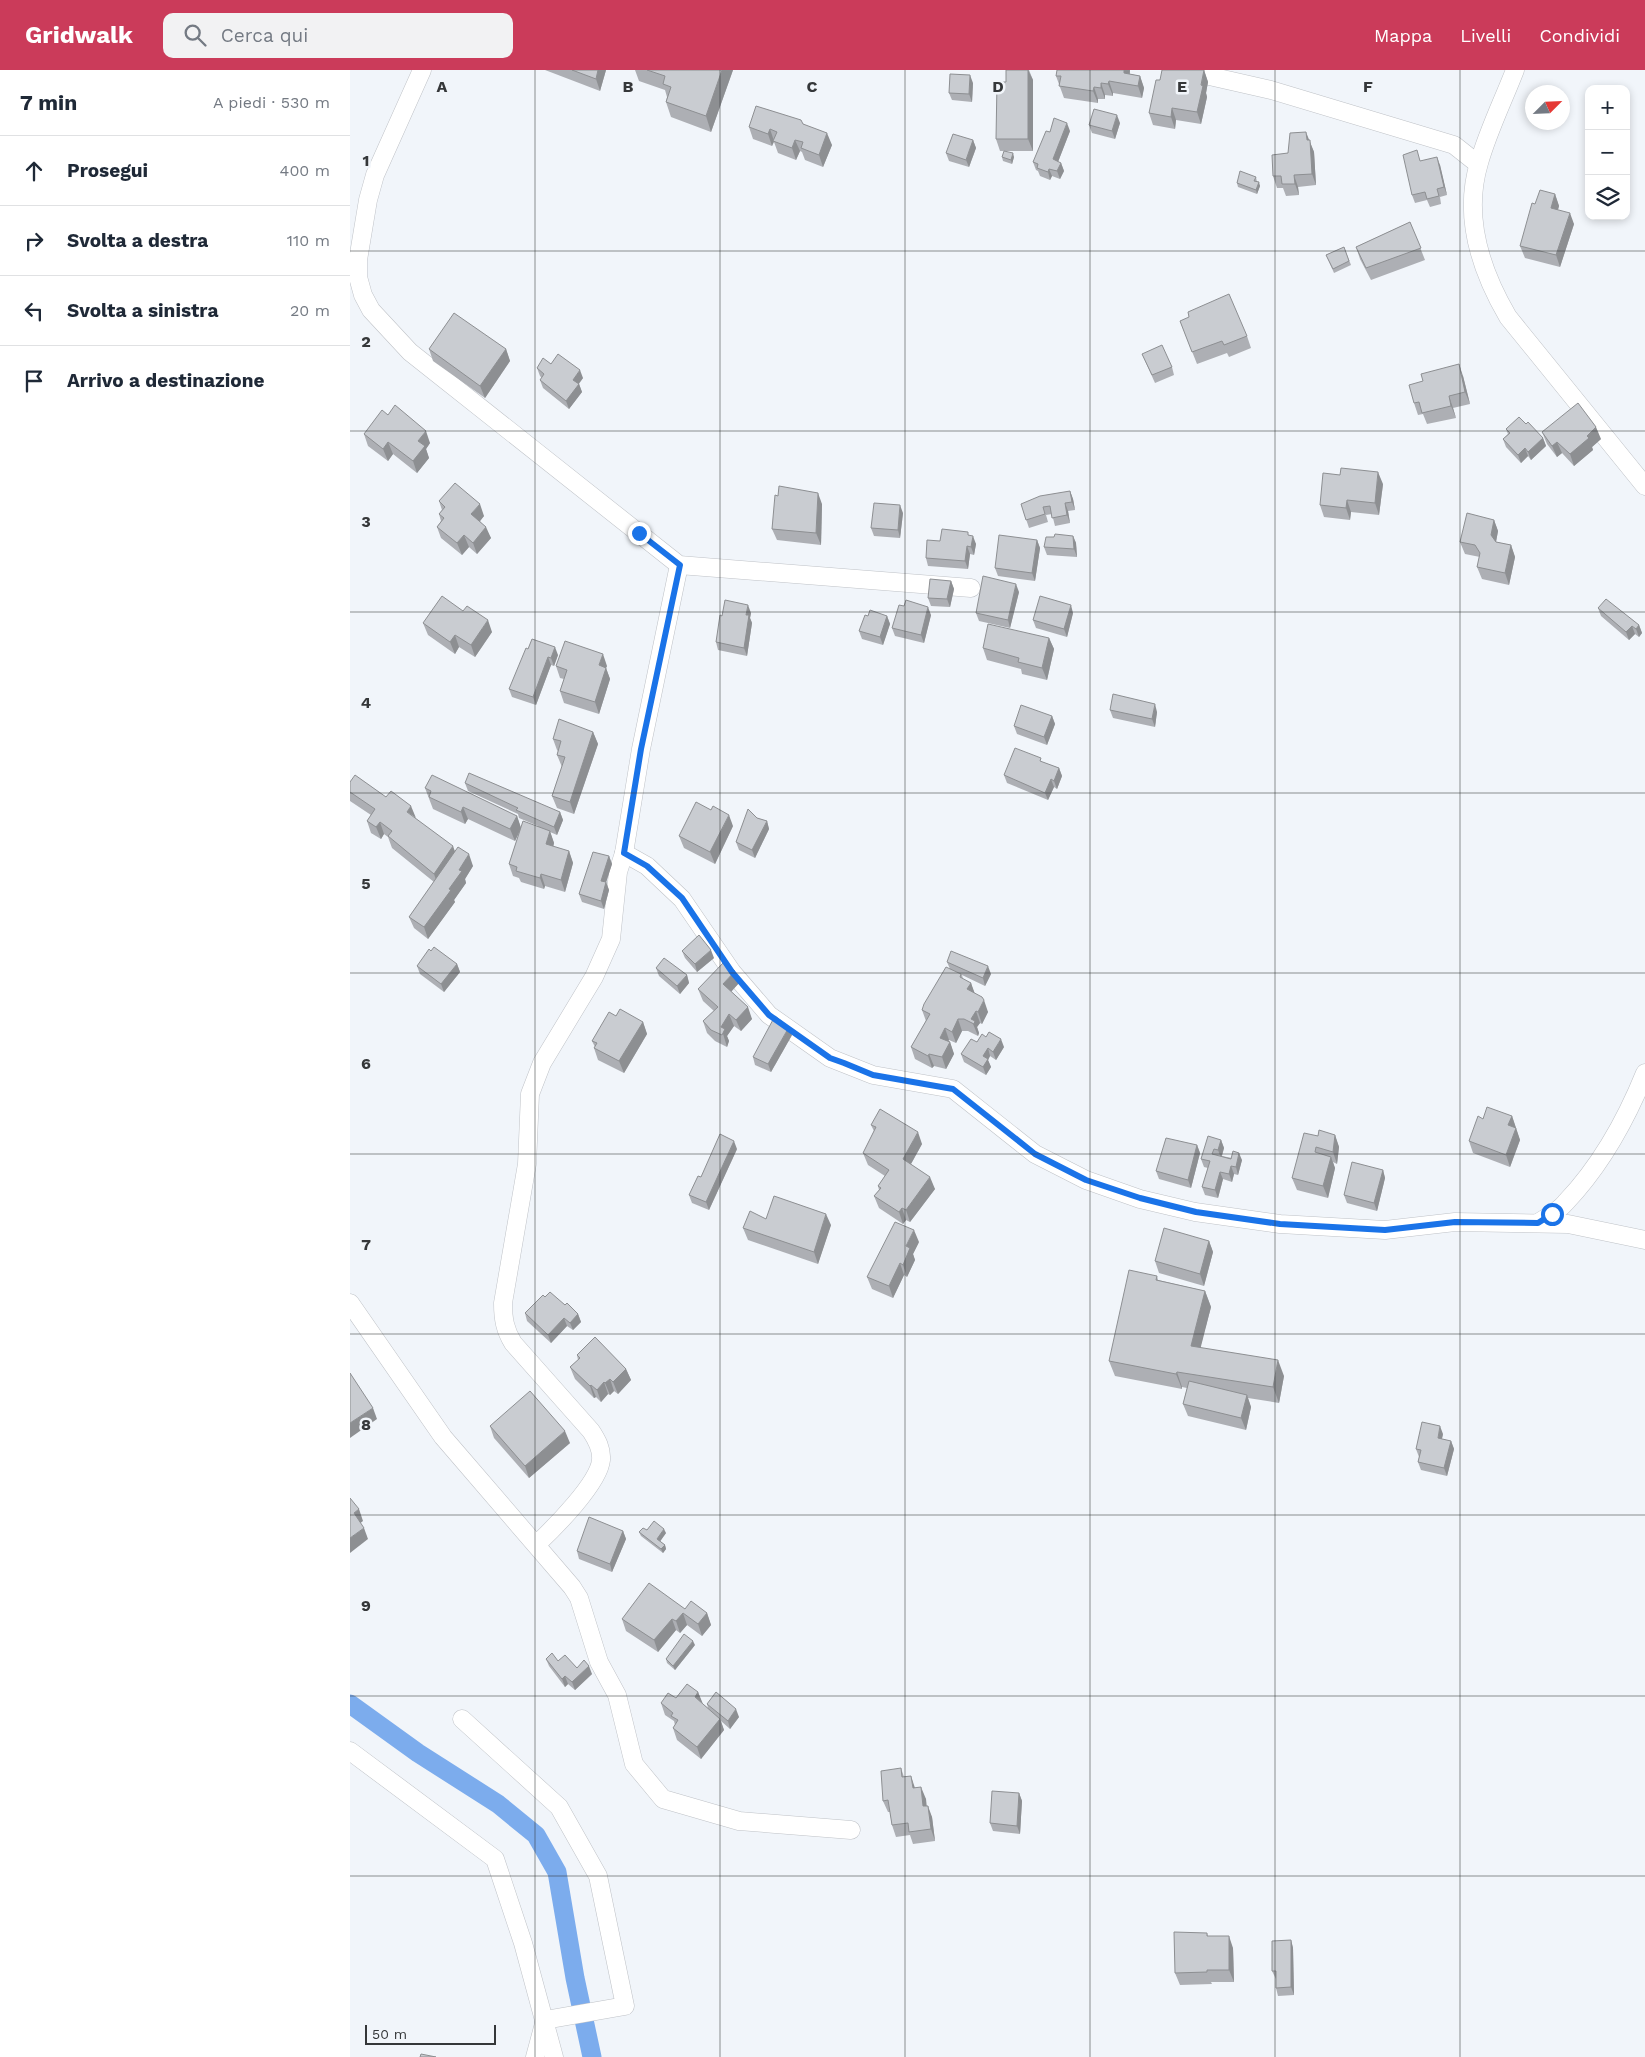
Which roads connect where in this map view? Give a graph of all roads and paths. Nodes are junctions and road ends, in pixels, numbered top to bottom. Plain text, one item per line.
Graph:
1 (422, 70) edge
2 (1183, 70) edge
3 (1515, 70) edge
4 (1478, 164) junction
5 (1645, 486) edge
6 (680, 565) junction
7 (971, 588) dead end
8 (624, 853) junction
9 (1645, 1074) edge
10 (1538, 1223) junction
11 (1645, 1240) edge
12 (350, 1303) edge
13 (537, 1544) junction
14 (462, 1719) dead end
15 (350, 1750) edge
16 (851, 1830) dead end
17 (545, 2020) junction
18 (535, 2057) edge
19 (554, 2057) edge

1 - 6 street
2 - 4 street
3 - 4 street
4 - 5 street
6 - 7 street
6 - 8 street
8 - 10 street
8 - 13 street
9 - 10 street
10 - 11 street
12 - 13 street
13 - 16 street
14 - 17 street
15 - 17 street
17 - 18 street
17 - 19 street

